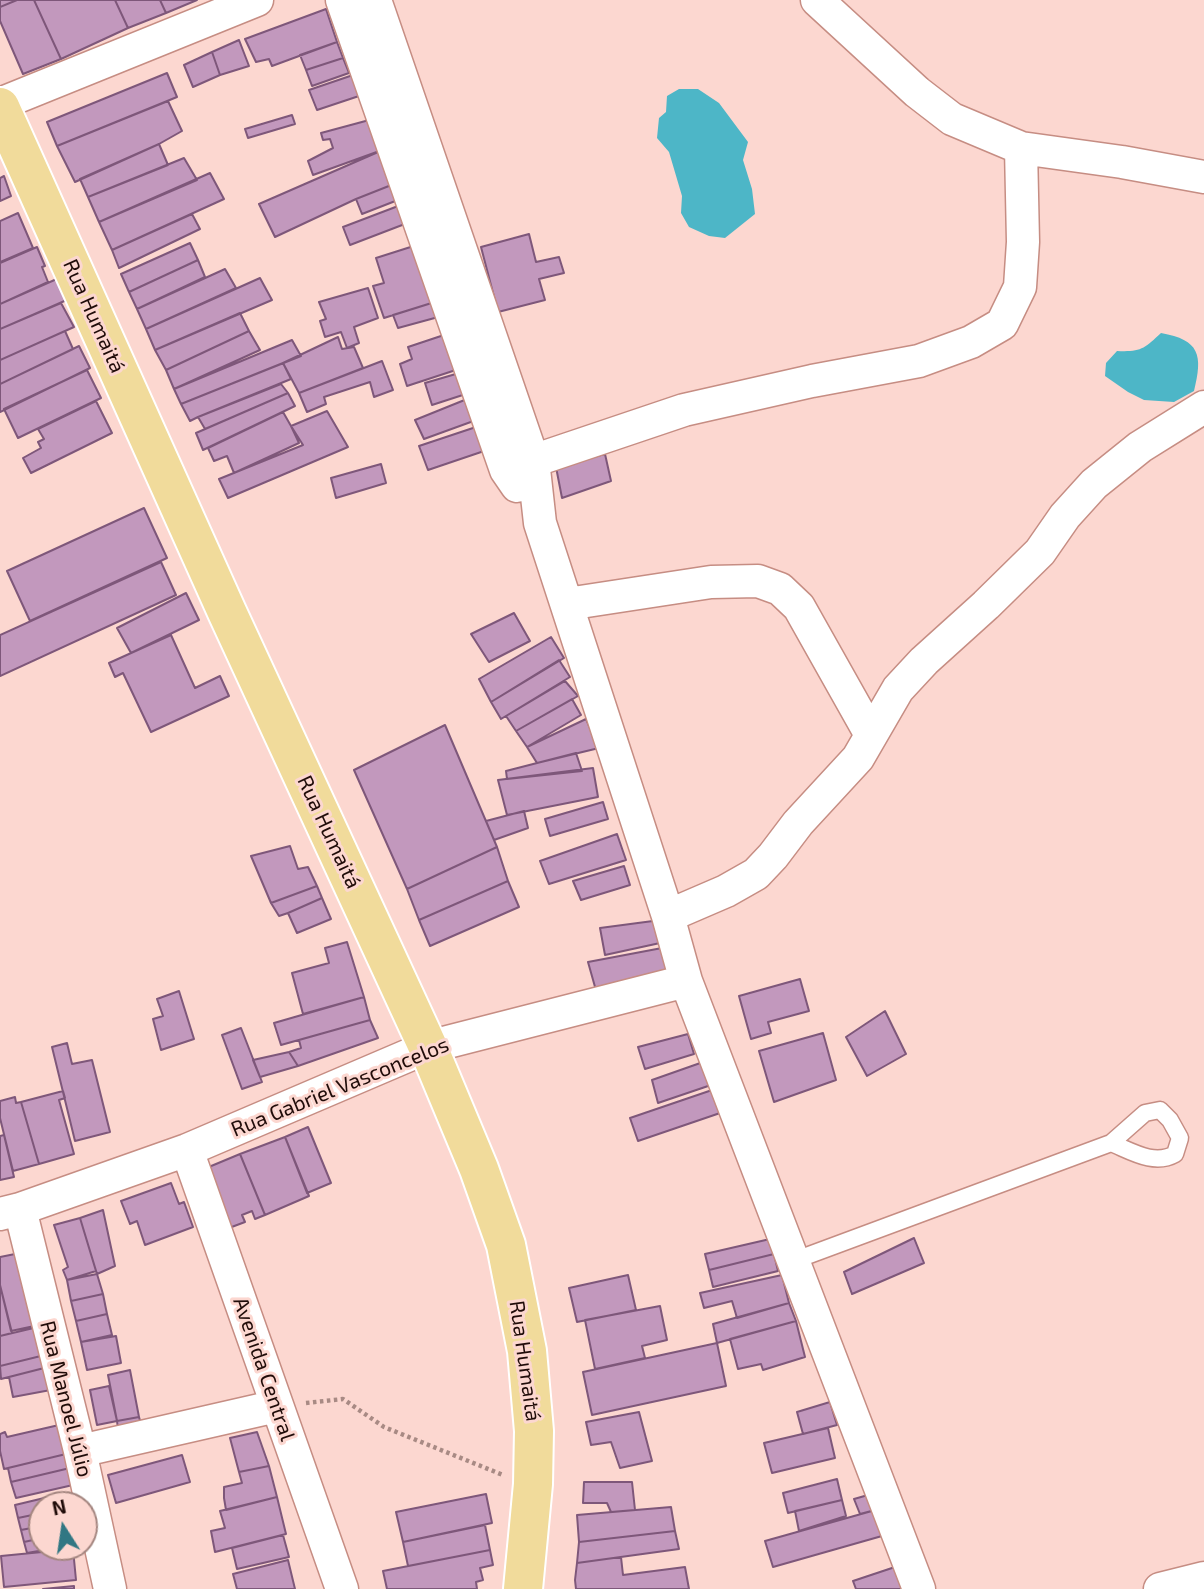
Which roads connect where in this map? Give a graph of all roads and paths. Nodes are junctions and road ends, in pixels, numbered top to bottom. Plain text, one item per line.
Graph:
1 (257, 0) edge
2 (342, 0) edge
3 (376, 0) edge
4 (817, 0) edge
5 (0, 105) edge
6 (1021, 148) junction
7 (1204, 177) edge
8 (434, 218) junction
9 (1204, 407) edge
10 (519, 465) junction
11 (567, 604) junction
12 (871, 735) junction
13 (668, 916) junction
14 (686, 981) junction
15 (428, 1047) junction
16 (1111, 1143) dead end
17 (187, 1150) junction
18 (10, 1212) edge
19 (793, 1261) junction
20 (277, 1406) junction
21 (80, 1451) junction
22 (533, 1484) junction
23 (1204, 1578) edge
24 (338, 1588) edge
25 (110, 1589) edge
26 (523, 1589) edge
27 (919, 1589) edge
28 (1160, 1589) edge

1 - 5 street
2 - 8 street
3 - 8 street
4 - 6 street
5 - 15 main road, Rua Humaitá
6 - 7 street
6 - 10 street
8 - 10 street
9 - 12 street
10 - 11 street
11 - 12 street
11 - 13 street
12 - 13 street
13 - 14 street
14 - 15 street, Rua Gabriel Vasconcelos
14 - 19 street
15 - 17 street, Rua Gabriel Vasconcelos
15 - 22 main road, Rua Humaitá
16 - 19 lane
17 - 18 street, Rua Gabriel Vasconcelos
17 - 20 street, Avenida Central
18 - 21 street, Rua Manoel Júlio
19 - 27 street
20 - 21 street
20 - 22 path
20 - 24 street, Avenida Central
21 - 25 street, Rua Manoel Júlio
22 - 26 main road, Rua Humaitá
23 - 28 street

